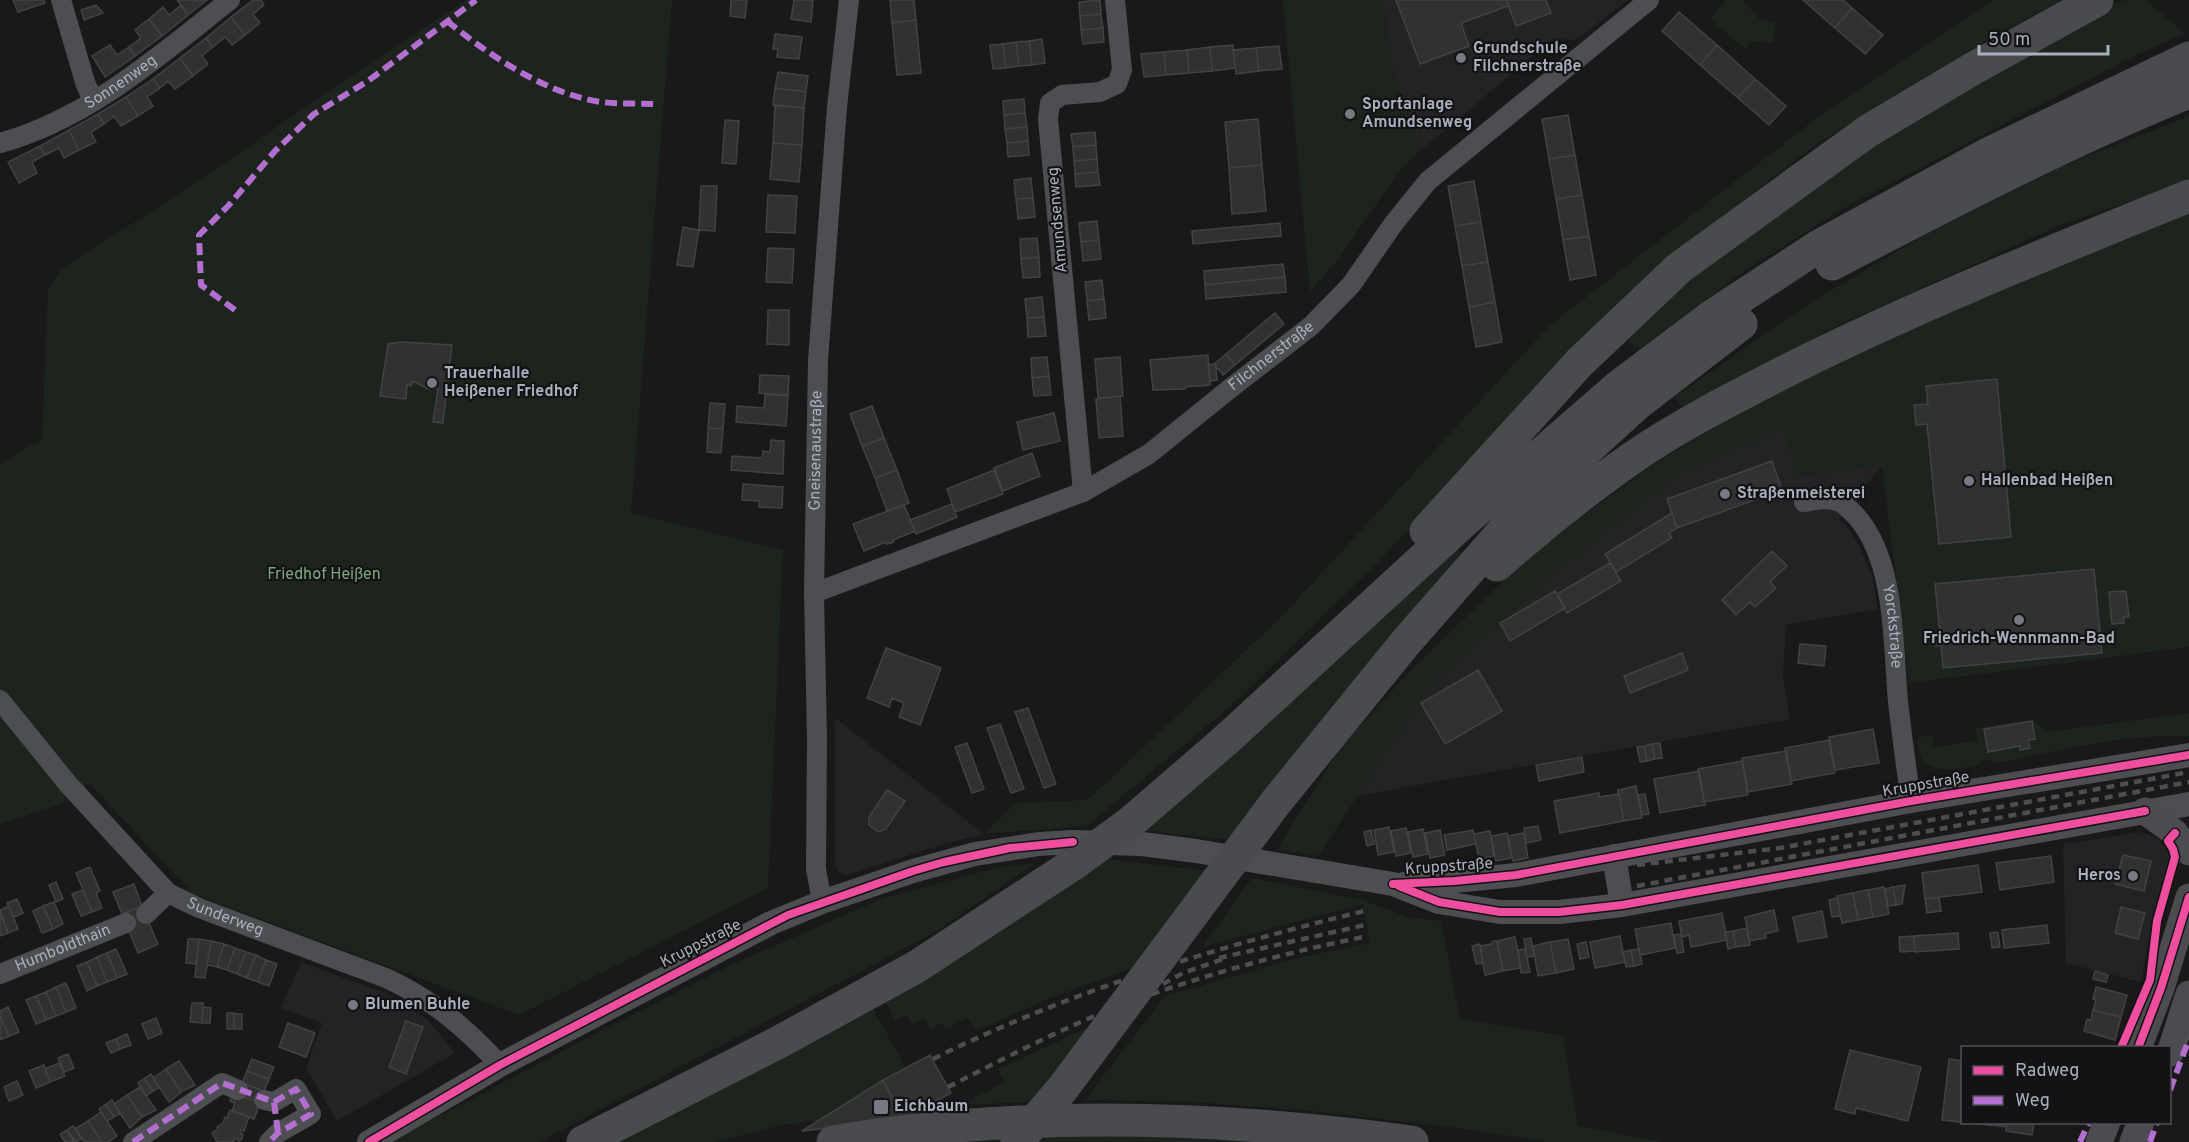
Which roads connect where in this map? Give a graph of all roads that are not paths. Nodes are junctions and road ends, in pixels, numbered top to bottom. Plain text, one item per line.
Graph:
1 (61, 0) edge
2 (230, 0) edge
3 (849, 0) edge
4 (1115, 0) edge
5 (1649, 0) edge
6 (2097, 0) edge
7 (2182, 78) edge
8 (93, 101) junction
9 (0, 143) edge
10 (2189, 196) edge
11 (1083, 492) junction
12 (1804, 502) dead end
13 (814, 593) junction
14 (1406, 642) junction
15 (1296, 675) junction
16 (0, 700) edge
17 (2189, 755) edge
18 (1911, 801) junction
19 (2189, 804) edge
20 (2145, 811) junction
21 (2189, 852) edge
22 (1614, 856) junction
23 (1393, 884) junction
24 (168, 893) junction
25 (2189, 897) edge
26 (822, 902) junction
27 (1622, 905) junction
28 (146, 914) dead end
29 (126, 923) dead end
30 (0, 974) edge
31 (2189, 994) edge
32 (2138, 1046) edge
33 (2171, 1047) edge
34 (500, 1065) junction
35 (238, 1090) dead end
36 (2106, 1124) edge
37 (2140, 1124) edge
38 (273, 1137) edge
39 (134, 1142) edge
40 (369, 1142) edge
41 (583, 1142) edge
42 (833, 1142) edge
43 (1017, 1142) edge
44 (1412, 1142) edge
45 (2099, 1142) edge
46 (2133, 1142) edge

1 - 8 street
2 - 8 street, Sonnenweg
3 - 13 street, Gneisenaustraße
4 - 11 street, Amundsenweg
5 - 11 street, Filchnerstraße
6 - 15 highway
7 - 14 highway
7 - 15 highway
8 - 9 street, Sonnenweg
10 - 14 highway
11 - 13 street, Filchnerstraße
12 - 18 street, Yorckstraße
13 - 26 street, Gneisenaustraße
14 - 43 highway, bridge
15 - 41 highway, bridge
16 - 24 street, Sunderweg
17 - 18 street, Kruppstraße
18 - 22 street, Kruppstraße
19 - 20 street, Kruppstraße
20 - 21 main road
20 - 27 street, Kruppstraße
22 - 23 street, Kruppstraße
22 - 27 street
23 - 26 street, Kruppstraße
23 - 27 street, Kruppstraße
24 - 28 street
24 - 34 street, Sunderweg
25 - 32 main road
26 - 34 street, Kruppstraße
29 - 30 street, Humboldthain
31 - 33 main road
34 - 40 street, Kruppstraße
35 - 39 street
36 - 45 main road
37 - 46 main road
38 - 38 street
42 - 44 highway

